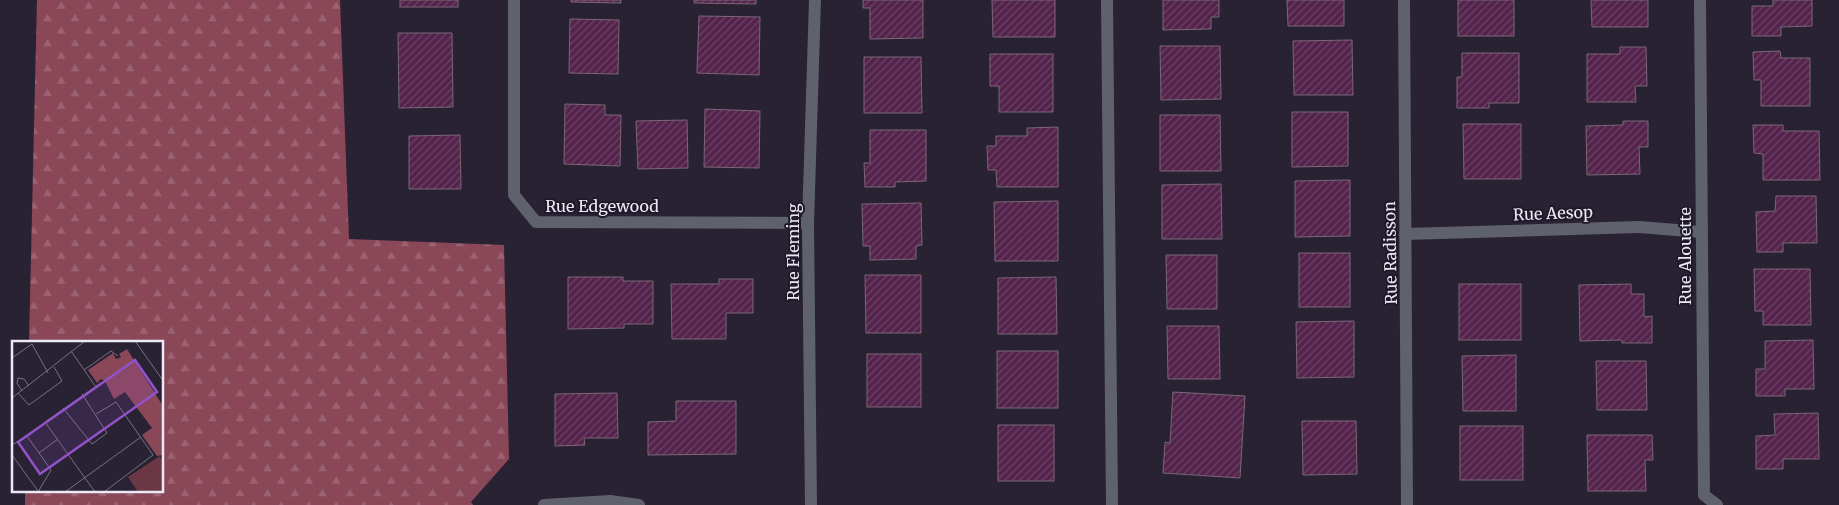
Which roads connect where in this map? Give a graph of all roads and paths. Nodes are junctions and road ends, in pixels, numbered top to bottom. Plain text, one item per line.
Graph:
1 (514, 0) edge
2 (815, 0) edge
3 (1108, 0) edge
4 (1404, 0) edge
5 (1700, 0) edge
6 (808, 223) junction
7 (1701, 232) junction
8 (1406, 234) junction
9 (610, 503) edge
10 (544, 505) edge
11 (639, 505) edge
12 (811, 505) edge
13 (1112, 505) edge
14 (1407, 505) edge
15 (1717, 505) edge

1 - 6 street, Rue Edgewood
2 - 6 street, Rue Fleming
3 - 13 street
4 - 8 street, Rue Radisson
5 - 7 street, Rue Alouette
6 - 12 street, Rue Fleming
7 - 8 street, Rue Aesop
7 - 15 street, Rue Alouette
8 - 14 street, Rue Radisson
9 - 10 street
9 - 11 street

